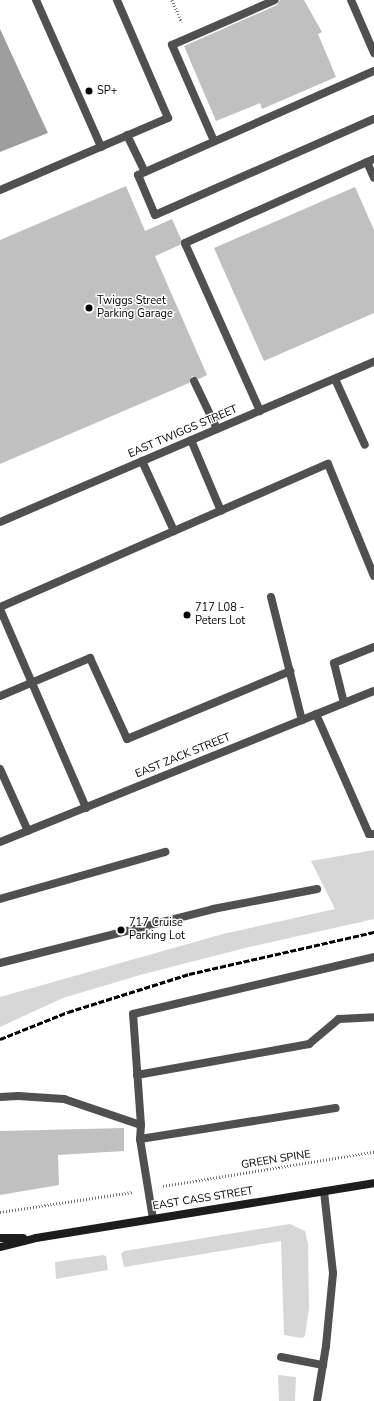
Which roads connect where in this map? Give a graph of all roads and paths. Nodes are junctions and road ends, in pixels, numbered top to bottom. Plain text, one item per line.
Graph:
1 (36, 0) edge
2 (117, 0) edge
3 (172, 0) edge
4 (275, 0) edge
5 (351, 0) edge
6 (183, 26) dead end
7 (374, 53) edge
8 (374, 71) edge
9 (374, 119) edge
10 (127, 135) junction
11 (214, 141) junction
12 (101, 147) junction
13 (370, 160) edge
14 (145, 172) junction
15 (374, 178) edge
16 (0, 190) edge
17 (374, 362) edge
18 (336, 379) junction
19 (194, 381) dead end
20 (260, 411) junction
21 (217, 429) junction
22 (190, 440) junction
23 (365, 445) dead end
24 (142, 461) junction
25 (221, 511) junction
26 (0, 522) edge
27 (174, 531) junction
28 (374, 576) edge
29 (271, 597) dead end
30 (0, 608) edge
31 (374, 647) edge
32 (290, 671) junction
33 (32, 682) junction
34 (374, 691) edge
35 (0, 696) edge
36 (344, 703) junction
37 (316, 714) junction
38 (302, 720) junction
39 (0, 769) edge
40 (86, 808) junction
41 (28, 831) junction
42 (374, 834) edge
43 (0, 842) edge
44 (165, 852) dead end
45 (316, 889) dead end
46 (0, 899) edge
47 (374, 957) edge
48 (0, 963) edge
49 (374, 1016) edge
50 (137, 1076) junction
51 (0, 1097) edge
52 (336, 1108) dead end
53 (141, 1125) junction
54 (140, 1139) junction
55 (374, 1152) edge
56 (180, 1183) dead end
57 (374, 1183) edge
58 (324, 1191) junction
59 (113, 1195) dead end
60 (0, 1212) edge
61 (153, 1219) junction
62 (0, 1238) edge
63 (36, 1238) junction
64 (0, 1247) edge
65 (280, 1357) dead end
66 (323, 1365) junction
67 (317, 1401) edge

1 - 12 street
2 - 10 street
3 - 6 path
4 - 11 street
5 - 7 street
8 - 11 street
9 - 14 street
10 - 12 street
10 - 14 street
11 - 14 street
12 - 16 street
13 - 15 street
13 - 20 street
17 - 18 street, EAST TWIGGS STREET
18 - 20 street, EAST TWIGGS STREET
18 - 23 street
19 - 21 street
20 - 21 street, EAST TWIGGS STREET
21 - 22 street, EAST TWIGGS STREET
22 - 24 street, EAST TWIGGS STREET
22 - 25 street
24 - 26 street, EAST TWIGGS STREET
24 - 27 street
25 - 27 street
25 - 28 street
27 - 30 street
29 - 32 street
30 - 33 street
31 - 36 street
32 - 33 street
32 - 38 street
33 - 35 street
33 - 40 street
34 - 36 street, EAST ZACK STREET
36 - 37 street, EAST ZACK STREET
37 - 38 street, EAST ZACK STREET
37 - 42 street
38 - 40 street, EAST ZACK STREET
39 - 41 street
40 - 41 street, EAST ZACK STREET
41 - 43 street, EAST ZACK STREET
44 - 46 street
45 - 48 street
47 - 50 street
49 - 50 street
50 - 53 street
51 - 53 street
52 - 54 street
53 - 54 street
54 - 61 street
55 - 56 path, GREEN SPINE
57 - 58 main road, EAST CASS STREET
58 - 61 main road, EAST CASS STREET
58 - 66 street
59 - 60 path
61 - 63 main road, EAST CASS STREET
62 - 63 main road, EAST CASS STREET
63 - 64 main road, EAST CASS STREET
65 - 66 street
66 - 67 street

